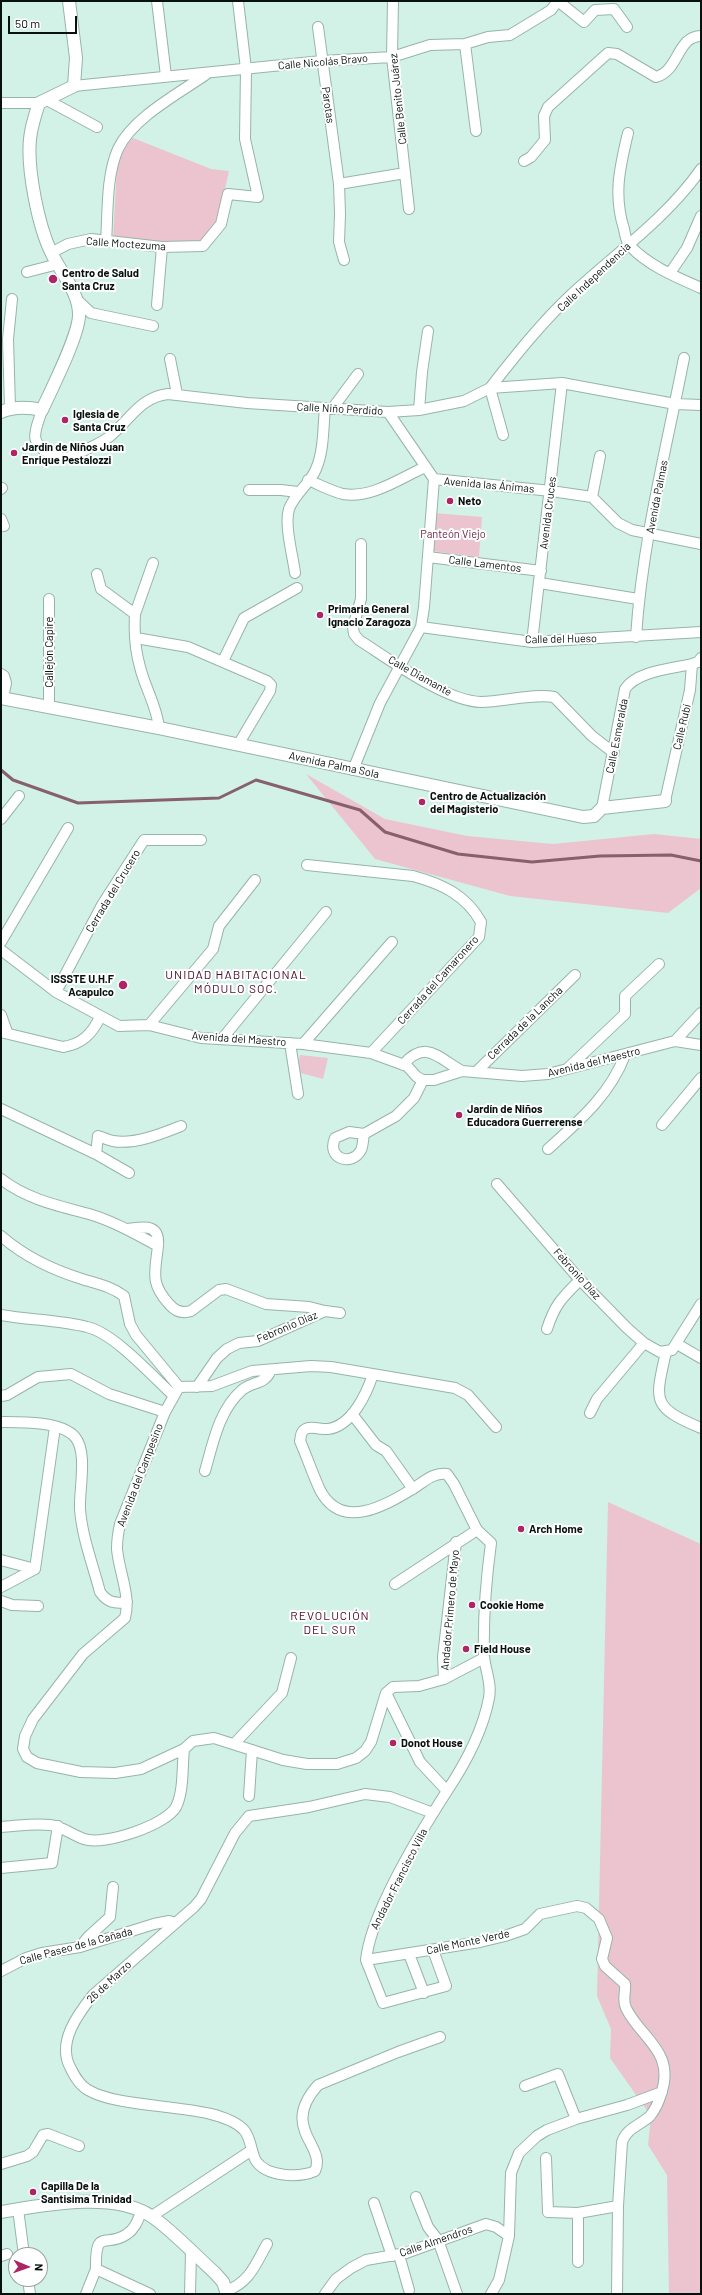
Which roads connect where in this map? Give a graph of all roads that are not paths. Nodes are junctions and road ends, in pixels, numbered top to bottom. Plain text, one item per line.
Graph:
1 (69, 1) edge
2 (157, 1) edge
3 (238, 1) edge
4 (393, 1) edge
5 (558, 1) edge
6 (318, 27) dead end
7 (627, 27) dead end
8 (701, 36) edge
9 (465, 44) junction
10 (392, 57) junction
11 (322, 61) junction
12 (246, 69) junction
13 (208, 73) junction
14 (166, 76) junction
15 (74, 86) junction
16 (43, 102) junction
17 (1, 103) edge
18 (96, 127) dead end
19 (476, 131) dead end
20 (628, 133) dead end
21 (524, 161) dead end
22 (701, 169) edge
23 (405, 173) junction
24 (339, 184) junction
25 (410, 209) dead end
26 (701, 216) edge
27 (106, 242) junction
28 (628, 245) junction
29 (162, 247) junction
30 (51, 253) junction
31 (344, 260) dead end
32 (58, 264) junction
33 (27, 272) dead end
34 (670, 273) junction
35 (701, 288) edge
36 (12, 299) dead end
37 (76, 299) junction
38 (157, 305) dead end
39 (153, 326) dead end
40 (428, 331) dead end
41 (5, 339) edge
42 (170, 358) dead end
43 (684, 358) dead end
44 (358, 374) dead end
45 (562, 383) junction
46 (490, 388) junction
47 (177, 394) junction
48 (675, 404) junction
49 (701, 405) edge
50 (328, 409) junction
51 (5, 410) edge
52 (42, 410) junction
53 (419, 410) junction
54 (388, 412) junction
55 (502, 435) dead end
56 (600, 456) dead end
57 (425, 466) junction
58 (434, 479) junction
59 (308, 480) junction
60 (249, 490) dead end
61 (551, 491) junction
62 (298, 492) junction
63 (592, 497) junction
64 (650, 532) junction
65 (361, 544) dead end
66 (701, 544) edge
67 (428, 557) junction
68 (153, 563) dead end
69 (541, 571) junction
70 (296, 573) dead end
71 (97, 574) dead end
72 (540, 583) junction
73 (297, 588) dead end
74 (49, 599) dead end
75 (638, 599) junction
76 (135, 614) junction
77 (421, 627) junction
78 (701, 632) edge
79 (636, 637) junction
80 (136, 638) junction
81 (532, 642) junction
82 (701, 658) edge
83 (223, 660) junction
84 (692, 664) junction
85 (400, 666) junction
86 (1, 674) edge
87 (2, 698) edge
88 (49, 706) junction
89 (159, 728) junction
90 (238, 745) junction
91 (614, 753) junction
92 (354, 770) junction
93 (19, 796) dead end
94 (665, 800) joint
95 (602, 808) junction
96 (1, 819) edge
97 (68, 828) dead end
98 (201, 840) dead end
99 (307, 864) dead end
100 (255, 880) dead end
101 (326, 912) dead end
102 (1, 942) edge
103 (392, 942) dead end
104 (1, 950) edge
105 (659, 964) dead end
106 (575, 975) dead end
107 (56, 992) junction
108 (701, 1013) edge
109 (1, 1015) edge
110 (100, 1017) junction
111 (149, 1026) junction
112 (4, 1032) edge
113 (222, 1039) junction
114 (674, 1041) junction
115 (290, 1043) junction
116 (303, 1044) junction
117 (701, 1045) edge
118 (371, 1053) junction
119 (625, 1055) junction
120 (403, 1065) junction
121 (566, 1070) junction
122 (462, 1072) junction
123 (476, 1072) junction
124 (701, 1078) edge
125 (423, 1080) junction
126 (298, 1094) dead end
127 (1, 1109) edge
128 (662, 1125) dead end
129 (181, 1126) dead end
130 (364, 1134) dead end
131 (548, 1149) dead end
132 (96, 1154) junction
133 (129, 1173) dead end
134 (1, 1180) edge
135 (496, 1184) dead end
136 (1, 1236) edge
137 (580, 1280) junction
138 (701, 1304) edge
139 (325, 1311) junction
140 (340, 1313) dead end
141 (1, 1315) edge
142 (547, 1329) dead end
143 (644, 1343) junction
144 (676, 1344) junction
145 (666, 1352) junction
146 (701, 1358) edge
147 (271, 1370) junction
148 (373, 1374) junction
149 (197, 1387) junction
150 (176, 1391) junction
151 (1, 1396) edge
152 (165, 1412) junction
153 (590, 1413) dead end
154 (352, 1414) junction
155 (1, 1422) edge
156 (54, 1427) junction
157 (496, 1427) dead end
158 (701, 1428) edge
159 (205, 1471) dead end
160 (413, 1489) junction
161 (477, 1530) junction
162 (456, 1542) junction
163 (1, 1560) edge
164 (35, 1569) junction
165 (395, 1584) dead end
166 (1, 1587) edge
167 (1, 1601) edge
168 (127, 1602) junction
169 (38, 1606) dead end
170 (291, 1658) dead end
171 (484, 1658) junction
172 (444, 1679) junction
173 (386, 1694) junction
174 (234, 1744) junction
175 (184, 1749) junction
176 (252, 1750) junction
177 (447, 1792) junction
178 (249, 1796) dead end
179 (433, 1813) junction
180 (58, 1826) junction
181 (1, 1827) edge
182 (1, 1868) edge
183 (113, 1887) dead end
184 (175, 1923) junction
185 (80, 1947) junction
186 (433, 1950) junction
187 (409, 1954) junction
188 (366, 1960) junction
189 (1, 1971) edge
190 (424, 1993) junction
191 (440, 2037) dead end
192 (525, 2086) dead end
193 (662, 2092) junction
194 (576, 2118) junction
195 (79, 2146) dead end
196 (252, 2150) junction
197 (546, 2158) dead end
198 (1, 2164) edge
199 (416, 2197) dead end
200 (374, 2203) dead end
201 (618, 2206) junction
202 (18, 2209) junction
203 (1, 2212) edge
204 (578, 2212) junction
205 (147, 2213) junction
206 (509, 2236) junction
207 (438, 2240) junction
208 (267, 2244) dead end
209 (23, 2247) edge
210 (191, 2252) junction
211 (396, 2256) junction
212 (578, 2262) dead end
213 (96, 2269) junction
214 (409, 2290) dead end
215 (227, 2292) edge
216 (86, 2294) edge
217 (150, 2294) edge
218 (190, 2294) edge
219 (325, 2294) edge
220 (457, 2294) edge
221 (491, 2294) edge
222 (617, 2294) edge

1 - 15 street
2 - 14 street
3 - 12 street
4 - 10 street, Calle Benito Juárez
5 - 7 street
5 - 9 street, Calle Nicolás Bravo
6 - 11 street, Parotas
8 - 21 street
9 - 10 street, Calle Nicolás Bravo
9 - 19 street
10 - 11 street, Calle Nicolás Bravo
10 - 23 street, Calle Benito Juárez
11 - 12 street, Calle Nicolás Bravo
11 - 24 street, Parotas
12 - 13 street, Calle Nicolás Bravo
12 - 29 street, Calle Moctezuma
13 - 14 street, Calle Nicolás Bravo
13 - 27 street
14 - 15 street, Calle Nicolás Bravo
15 - 16 street
16 - 17 street
16 - 18 street
16 - 30 street
20 - 28 street
22 - 28 street, Calle Independencia
23 - 24 street
23 - 25 street, Calle Benito Juárez
24 - 31 street, Parotas
26 - 34 street
27 - 29 street, Calle Moctezuma
27 - 30 street, Calle Moctezuma
28 - 34 street
28 - 46 street, Calle Independencia
29 - 38 street
30 - 32 street
32 - 33 street
32 - 37 street
34 - 35 street
36 - 41 street
37 - 39 street
37 - 52 street
40 - 53 street
41 - 51 street
42 - 47 street
43 - 48 street, Avenida Palmas
44 - 50 street
45 - 46 street, Calle Niño Perdido
45 - 48 street, Calle Niño Perdido
45 - 61 street, Avenida Cruces
46 - 53 street, Calle Niño Perdido
46 - 55 street
47 - 50 street, Calle Niño Perdido
47 - 52 street, Calle Niño Perdido
48 - 49 street, Calle Niño Perdido
48 - 64 street, Avenida Palmas
50 - 54 street, Calle Niño Perdido
50 - 59 street
51 - 52 street
53 - 54 street, Calle Niño Perdido
54 - 57 street
56 - 63 street
57 - 58 street
57 - 59 street
58 - 61 street, Avenida las Ánimas
58 - 67 street
59 - 62 street
60 - 62 street
61 - 63 street, Avenida las Ánimas
61 - 69 street, Avenida Cruces
62 - 70 street
63 - 64 street
64 - 66 street
64 - 75 street, Avenida Palmas
65 - 85 street, Calle Diamante
67 - 69 street, Calle Lamentos
67 - 77 street
68 - 76 street
69 - 72 street, Avenida Cruces
71 - 76 street
72 - 75 street
72 - 81 street, Avenida Cruces
73 - 83 street
74 - 88 street, Callejón Capire
75 - 79 street, Avenida Palmas
76 - 80 street
77 - 81 street, Calle del Hueso
77 - 85 street
78 - 79 street, Calle del Hueso
79 - 81 street, Calle del Hueso
80 - 83 street
80 - 89 street
82 - 84 street
83 - 90 street
84 - 91 street, Calle Esmeralda
84 - 94 street, Calle Rubí
85 - 91 street, Calle Diamante
85 - 92 street
86 - 87 street
87 - 88 street, Avenida Palma Sola
88 - 89 street, Avenida Palma Sola
89 - 90 street, Avenida Palma Sola
90 - 92 street, Avenida Palma Sola
91 - 95 street, Calle Esmeralda
92 - 95 street, Avenida Palma Sola
93 - 96 street
94 - 95 street, Avenida Palma Sola
97 - 102 street
98 - 107 street, Cerrada del Crucero
99 - 118 street, Cerrada del Camaronero
100 - 111 street
101 - 113 street
103 - 116 street
104 - 107 street, Avenida del Maestro
105 - 121 street
106 - 123 street, Cerrada de la Lancha
107 - 110 street, Avenida del Maestro
108 - 114 street
109 - 112 street
110 - 111 street, Avenida del Maestro
110 - 112 street
111 - 113 street, Avenida del Maestro
113 - 115 street, Avenida del Maestro
114 - 117 street, Avenida del Maestro
114 - 119 street, Avenida del Maestro
115 - 116 street, Avenida del Maestro
115 - 126 street
116 - 118 street, Avenida del Maestro
118 - 120 street, Avenida del Maestro
119 - 121 street, Avenida del Maestro
119 - 131 street
120 - 122 street
120 - 125 street, Avenida del Maestro
121 - 123 street, Avenida del Maestro
122 - 123 street, Avenida del Maestro
122 - 125 street, Avenida del Maestro
124 - 128 street
125 - 130 street
127 - 132 street
129 - 132 street
132 - 133 street
134 - 139 street
135 - 137 street, Febronio Díaz
136 - 150 street
137 - 142 street
137 - 143 street, Febronio Díaz
138 - 144 street
139 - 140 street
139 - 149 street, Febronio Diaz
141 - 150 street
143 - 145 street, Febronio Díaz
143 - 153 street
144 - 145 street
144 - 146 street
145 - 158 street
147 - 148 street
147 - 149 street
147 - 159 street
148 - 154 street
148 - 157 street
149 - 150 street
150 - 152 street, Avenida del Campesino
151 - 152 street
152 - 168 street, Avenida del Campesino
154 - 160 street
154 - 160 street
155 - 156 street
156 - 164 street
156 - 168 street
160 - 161 street
161 - 162 street
161 - 171 street, Andador Francisco Villa
162 - 165 street
162 - 172 street, Andador Primero de Mayo
163 - 164 street
164 - 166 street
167 - 169 street
168 - 175 street, Avenida del Campesino
170 - 174 street
171 - 172 street
171 - 177 street, Andador Francisco Villa
172 - 173 street
173 - 176 street, Avenida del Campesino
173 - 177 street
174 - 175 street, Avenida del Campesino
174 - 176 street, Avenida del Campesino
175 - 180 street
176 - 178 street
177 - 179 street, Andador Francisco Villa
179 - 184 street, 26 de Marzo
179 - 188 street, Andador Francisco Villa
180 - 181 street
180 - 182 street
183 - 185 street
184 - 185 street, Calle Paseo de la Cañada
184 - 196 street, 26 de Marzo
185 - 189 street, Calle Paseo de la Cañada
186 - 187 street, Calle Monte Verde
186 - 190 street
186 - 193 street, Calle Monte Verde
187 - 188 street, Calle Monte Verde
187 - 190 street
188 - 190 street
191 - 196 street, 26 de Marzo
192 - 194 street
193 - 194 street
193 - 201 street
194 - 206 street
195 - 198 street
196 - 205 street
197 - 204 street
199 - 207 street
200 - 211 street
201 - 204 street
201 - 222 street
202 - 203 street
202 - 205 street
202 - 209 street
204 - 212 street
205 - 210 street
205 - 213 street
206 - 207 street, Calle Almendros
206 - 221 street
207 - 211 street, Calle Almendros
207 - 220 street
208 - 215 street
210 - 215 street
210 - 218 street
211 - 214 street
211 - 219 street, Calle Almendros
213 - 216 street
213 - 217 street

